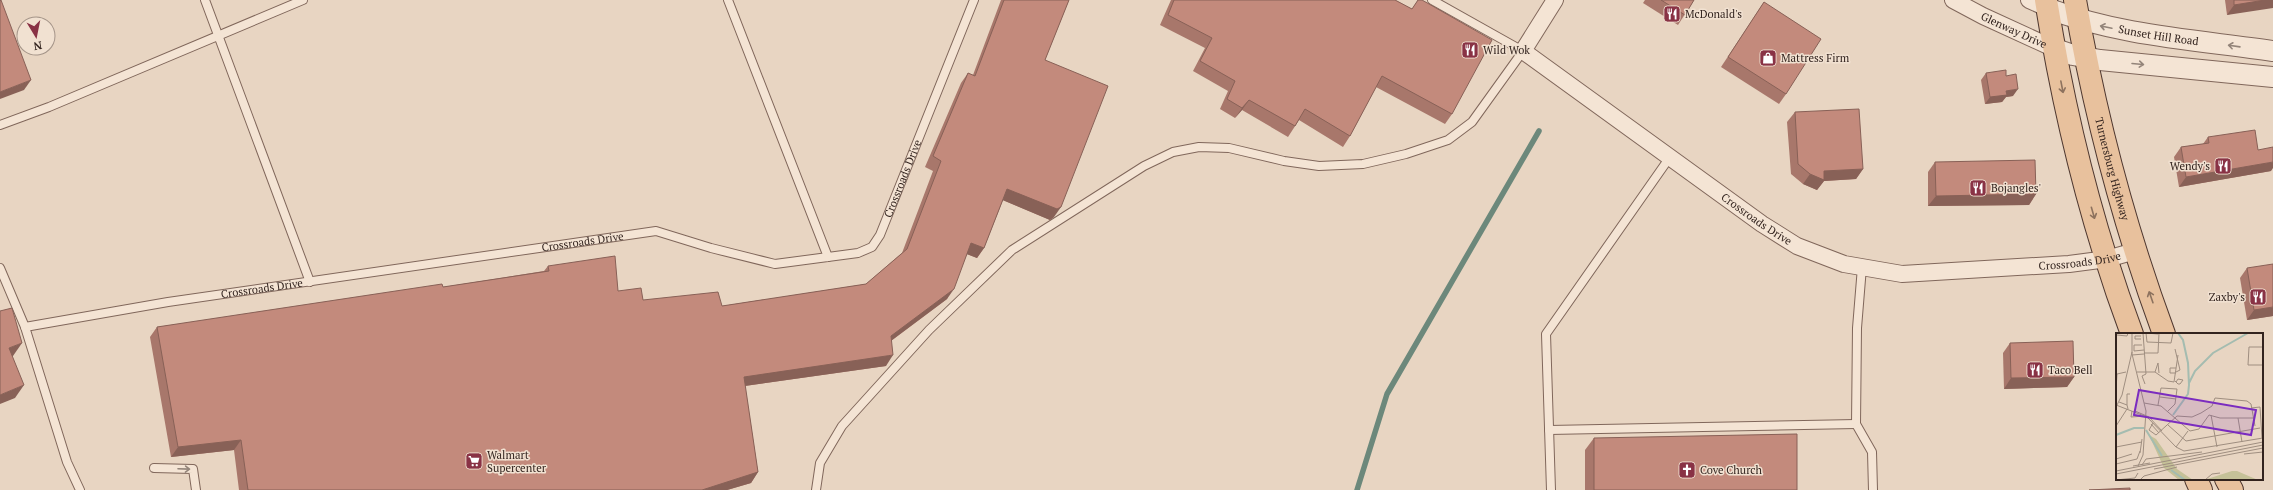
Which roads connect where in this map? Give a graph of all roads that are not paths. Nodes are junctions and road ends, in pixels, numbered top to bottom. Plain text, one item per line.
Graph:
1 (205, 0) edge
2 (303, 0) edge
3 (728, 0) edge
4 (974, 0) edge
5 (1432, 0) edge
6 (1555, 0) edge
7 (1953, 0) edge
8 (2041, 3) edge
9 (2077, 8) edge
10 (218, 35) junction
11 (2055, 49) junction
12 (1523, 51) junction
13 (2273, 51) edge
14 (2085, 58) junction
15 (2273, 77) edge
16 (0, 125) edge
17 (1670, 157) junction
18 (2135, 251) junction
19 (828, 257) junction
20 (2107, 259) junction
21 (1862, 267) junction
22 (0, 268) edge
23 (310, 282) junction
24 (25, 327) junction
25 (2132, 333) edge
26 (2164, 333) edge
27 (1856, 424) junction
28 (1549, 430) junction
29 (154, 468) dead end
30 (2196, 480) edge
31 (2227, 480) edge
32 (80, 490) edge
33 (196, 490) edge
34 (816, 490) edge
35 (1551, 490) edge
36 (1873, 490) edge
37 (2201, 490) edge
38 (2232, 490) edge

1 - 10 lane
2 - 10 lane
3 - 19 lane
4 - 19 lane, Crossroads Drive
5 - 12 lane, Crossroads Drive
6 - 12 street
7 - 11 street, Glenway Drive
8 - 9 street, Sunset Hill Road
8 - 11 main road
13 -> 9 street, Sunset Hill Road
9 - 14 main road, Turnersburg Highway
10 - 16 lane
10 - 23 lane
11 - 14 street
11 -> 20 main road
12 - 17 street, Crossroads Drive
12 - 34 lane
14 -> 15 street
14 - 18 main road, Turnersburg Highway
17 - 21 street, Crossroads Drive
17 - 28 lane
18 - 20 street, Crossroads Drive
26 -> 18 main road, Turnersburg Highway
19 - 23 lane, Crossroads Drive
20 - 21 street, Crossroads Drive
20 - 25 main road
21 - 27 lane
22 - 24 lane
23 - 24 lane, Crossroads Drive
24 - 32 lane
27 - 28 lane
27 - 36 lane
28 - 35 lane
29 -> 33 lane
30 - 37 main road
31 - 38 main road

